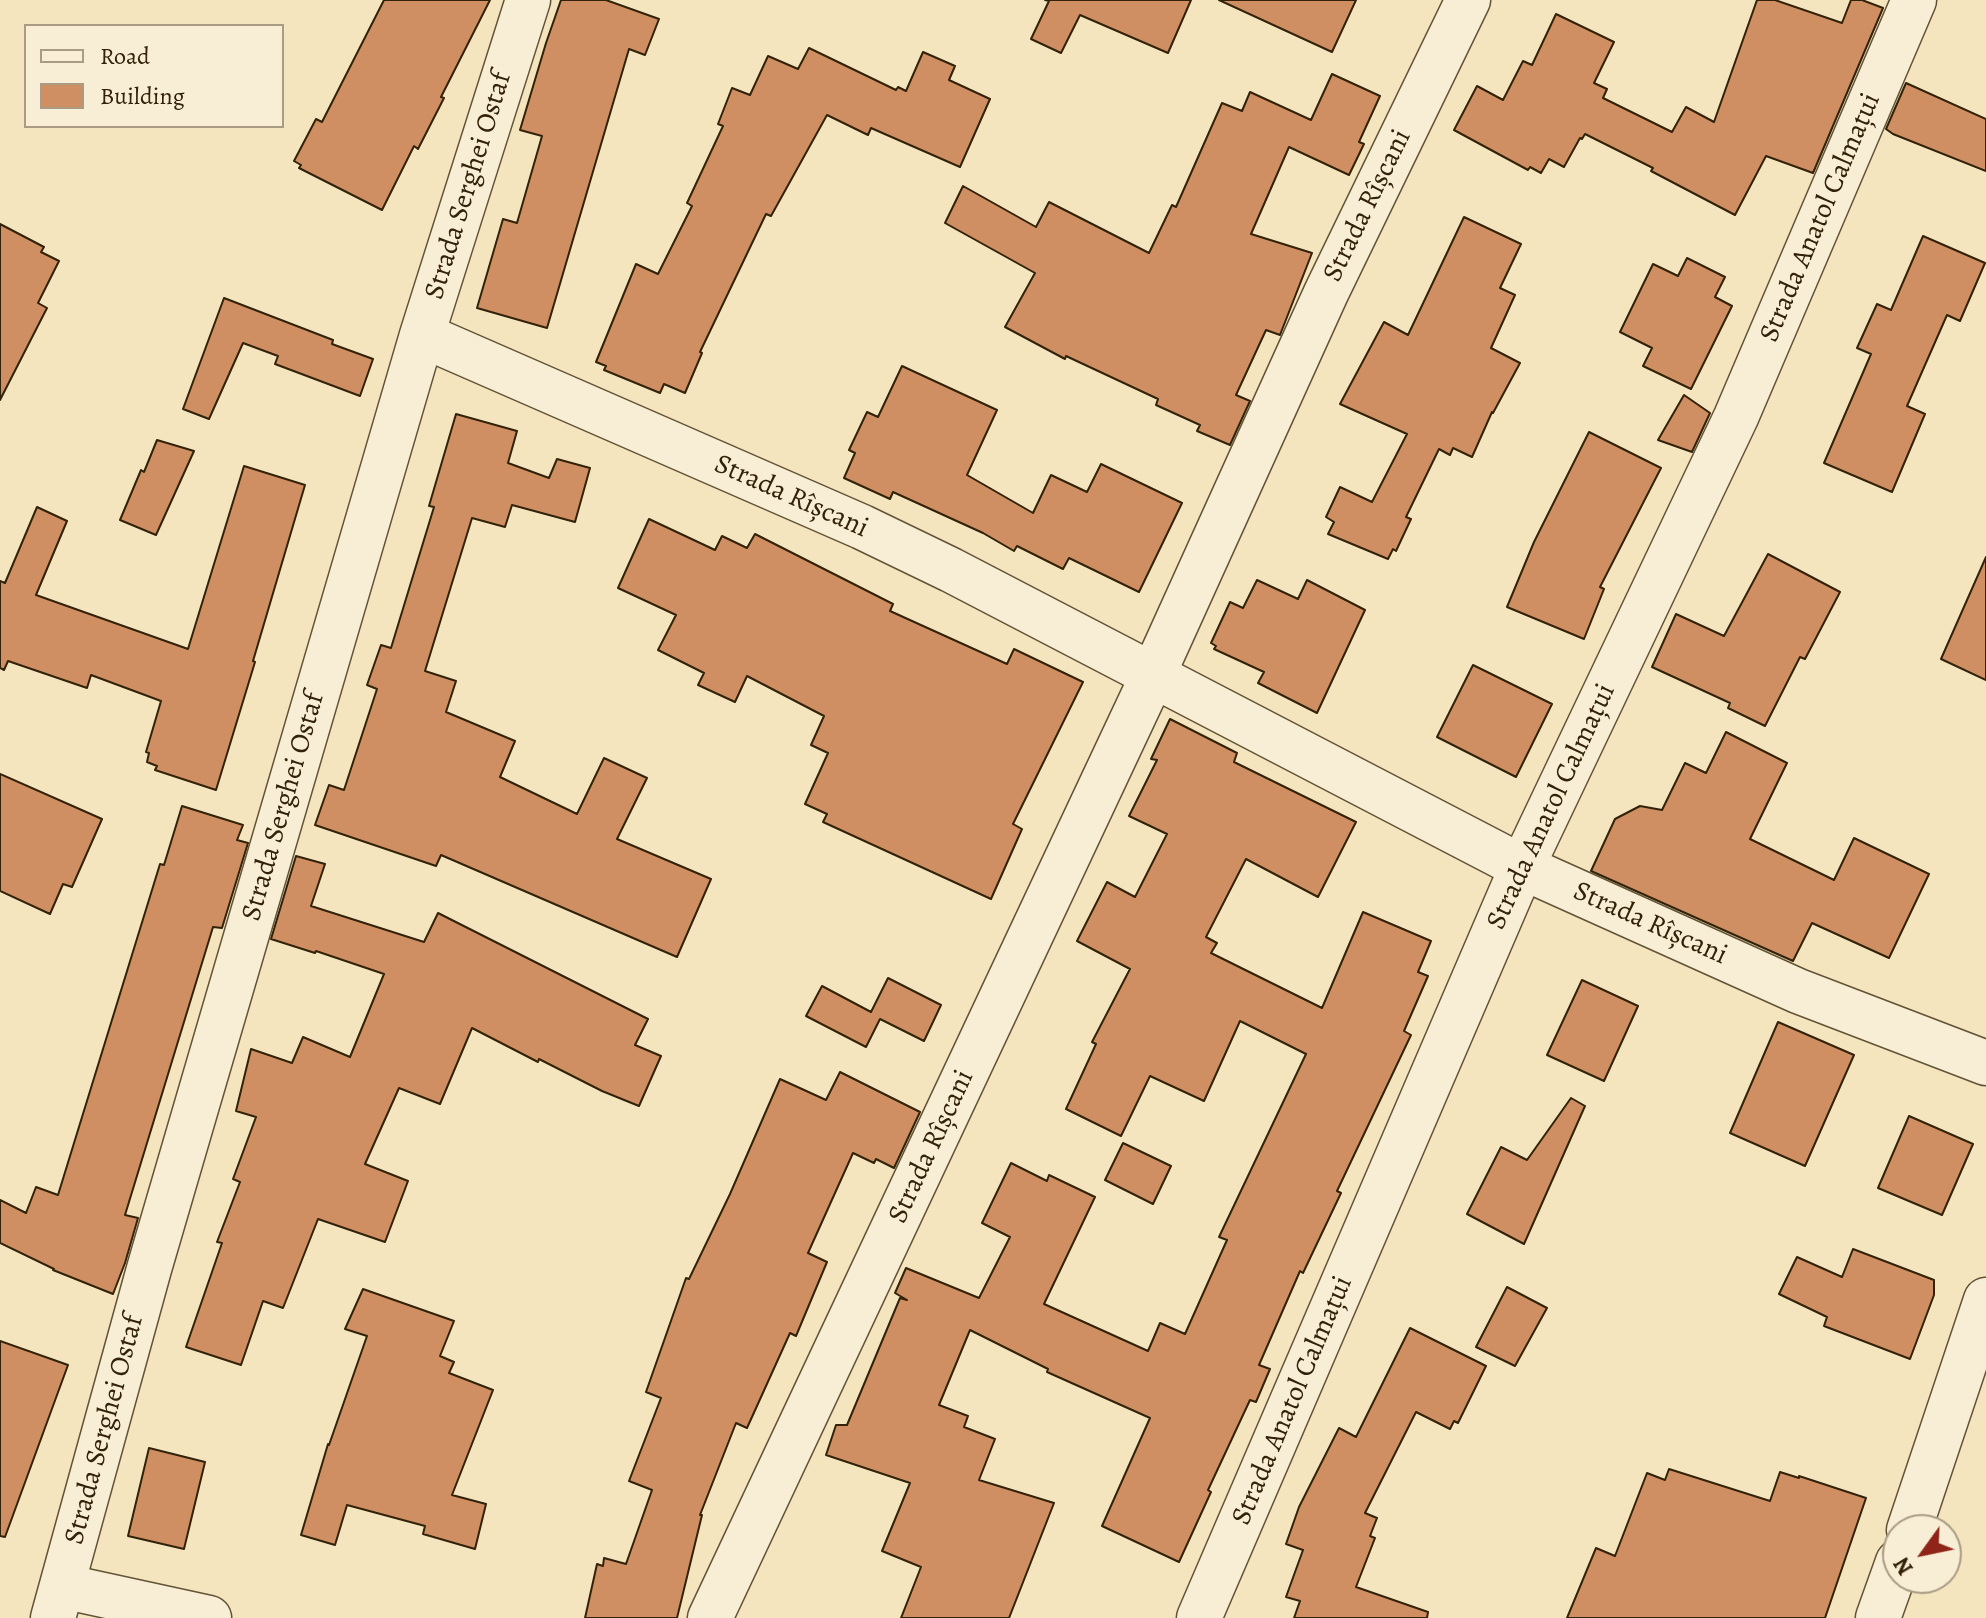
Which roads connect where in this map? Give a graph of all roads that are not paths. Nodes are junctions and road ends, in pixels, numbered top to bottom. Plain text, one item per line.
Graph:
1 (528, 0) edge
2 (1468, 0) edge
3 (1914, 0) edge
4 (422, 335) junction
5 (1153, 675) junction
6 (1522, 867) junction
7 (1986, 1063) edge
8 (1986, 1300) edge
9 (1914, 1514) edge
10 (1887, 1594) edge
11 (57, 1602) edge
12 (209, 1618) edge
13 (710, 1618) edge
14 (1199, 1618) edge
15 (1878, 1618) edge

1 - 4 street, Strada Serghei Ostaf
2 - 5 street, Strada Rîșcani
3 - 6 street, Strada Anatol Calmațui
4 - 5 street, Strada Rîșcani
4 - 11 street, Strada Serghei Ostaf
5 - 6 street, Strada Rîșcani
5 - 13 street, Strada Rîșcani
6 - 7 street, Strada Rîșcani
6 - 14 street, Strada Anatol Calmațui
8 - 9 street
10 - 15 street
11 - 12 street

